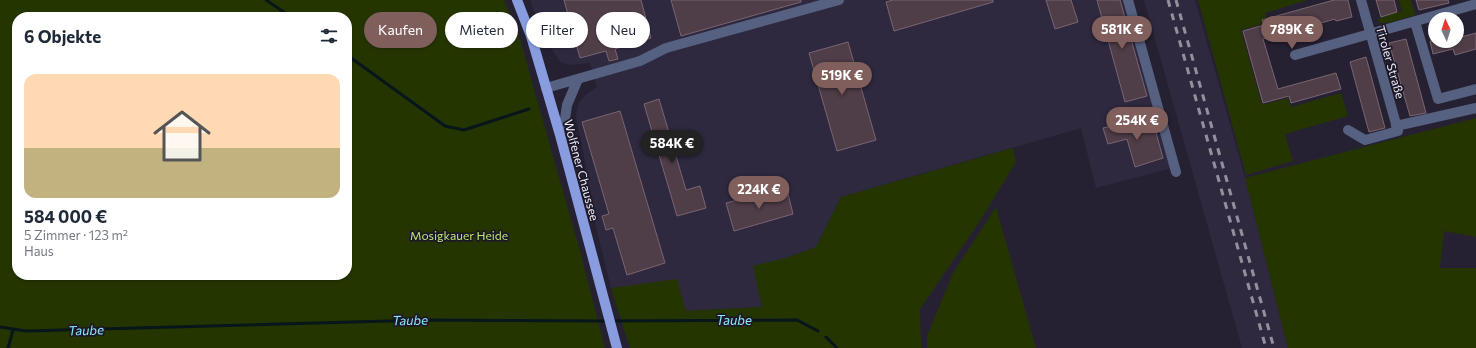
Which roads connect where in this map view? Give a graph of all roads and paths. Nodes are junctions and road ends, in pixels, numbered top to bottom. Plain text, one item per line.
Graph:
1 (517, 0) edge
2 (839, 0) edge
3 (1128, 0) edge
4 (1361, 0) edge
5 (1476, 4) edge
6 (1415, 22) junction
7 (1370, 34) junction
8 (1295, 55) dead end
9 (578, 79) junction
10 (546, 88) junction
11 (1476, 89) edge
12 (1476, 108) edge
13 (1397, 129) junction
14 (1348, 130) dead end
15 (559, 131) junction
16 (1176, 172) dead end
17 (617, 348) edge

1 - 10 main road, Wolfener Chaussee
2 - 9 street
3 - 16 street
4 - 7 street, Tiroler Straße
5 - 6 street
6 - 7 street
6 - 11 street
7 - 8 street
7 - 13 street, Tiroler Straße
9 - 10 street
9 - 15 street
10 - 15 main road, Wolfener Chaussee
12 - 13 street
13 - 14 street
15 - 17 main road, Wolfener Chaussee

